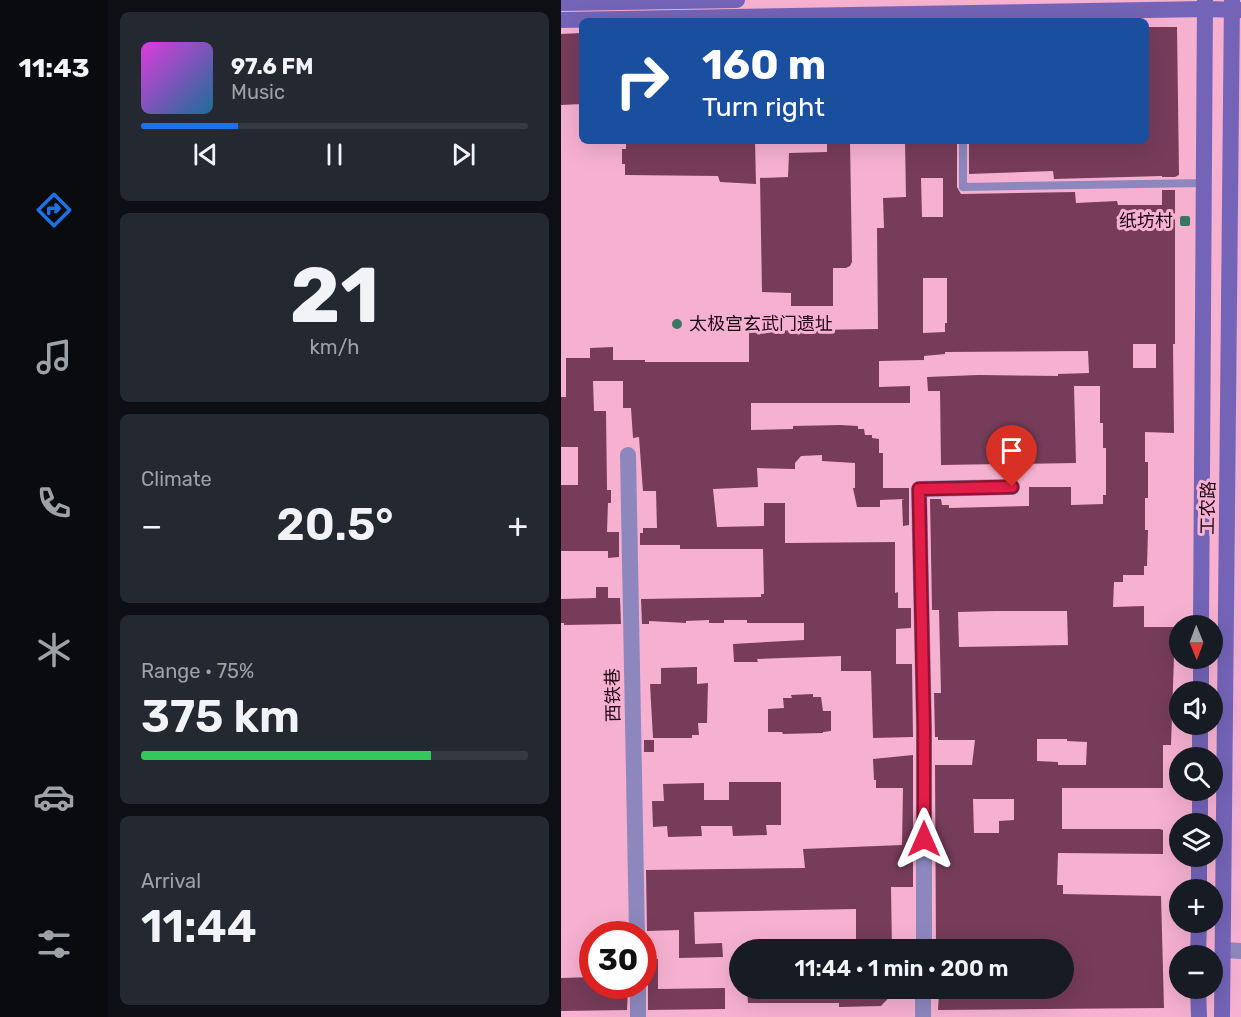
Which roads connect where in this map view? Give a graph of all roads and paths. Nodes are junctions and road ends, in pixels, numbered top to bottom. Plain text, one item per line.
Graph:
1 (561, 3) edge
2 (1206, 4) edge
3 (715, 6) edge
4 (1235, 6) edge
5 (737, 13) edge
6 (579, 18) edge
7 (583, 18) edge
8 (561, 20) edge
9 (963, 144) edge
10 (1205, 183) junction
11 (628, 455) dead end
12 (1012, 487) dead end
13 (1201, 615) edge
14 (637, 921) edge
15 (924, 939) edge
16 (1223, 951) joint
17 (1241, 951) edge
18 (637, 999) edge
19 (923, 999) edge
20 (1199, 999) edge
21 (1222, 999) edge
22 (638, 1017) edge
23 (923, 1017) edge
24 (1199, 1017) edge
25 (1222, 1017) edge

1 - 3 main road
2 - 4 main road
2 - 5 main road
2 - 10 main road, 工农路
3 - 5 main road
3 - 7 main road
4 - 16 main road, 工农路
6 - 8 main road
9 - 10 lane
10 - 13 main road, 工农路
11 - 14 street, 西铁巷
12 - 15 street
16 - 17 street
18 - 22 street
19 - 23 street
20 - 24 main road
21 - 25 main road, 工农路

